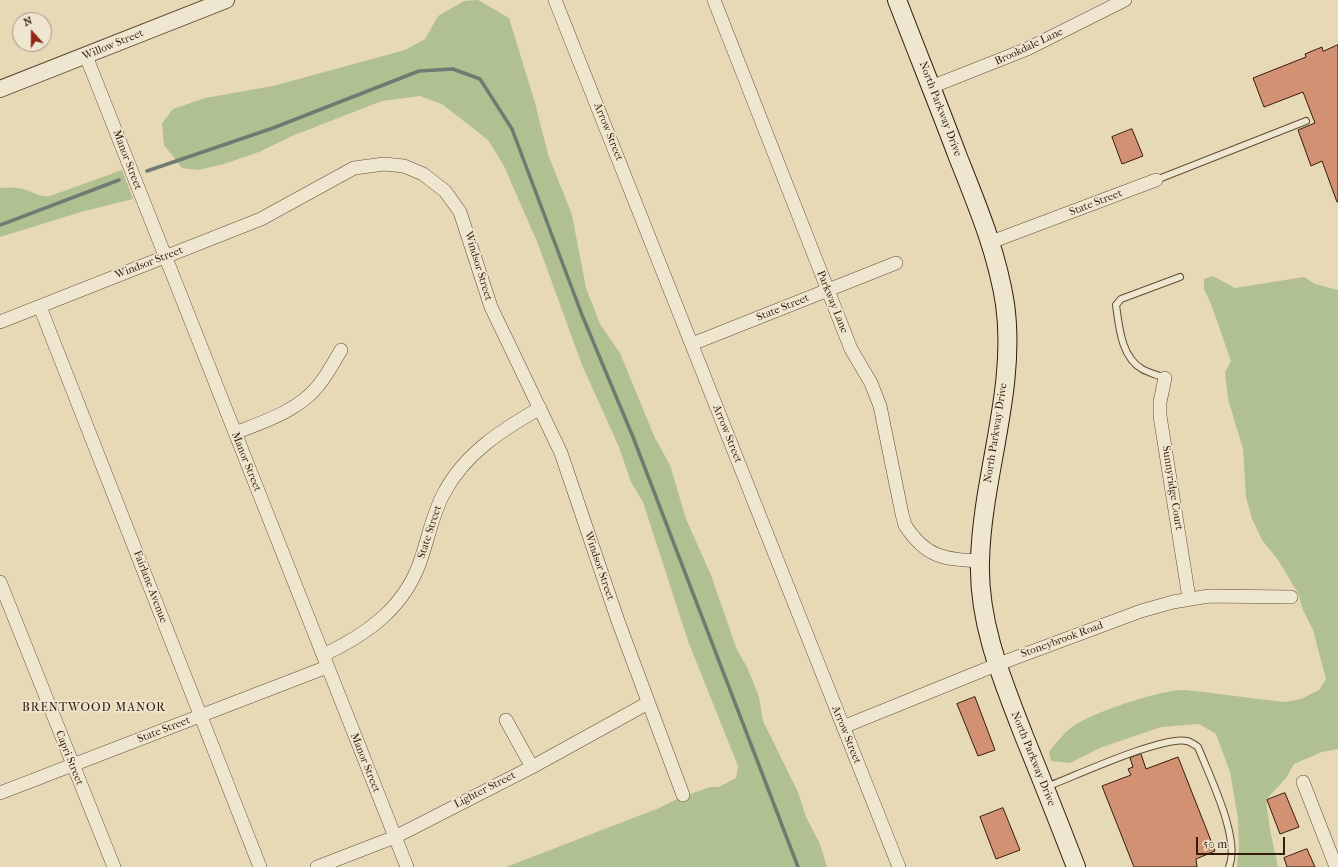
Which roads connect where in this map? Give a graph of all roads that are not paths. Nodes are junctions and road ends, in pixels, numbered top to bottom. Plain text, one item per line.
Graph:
1 (226, 0) edge
2 (555, 0) edge
3 (714, 0) edge
4 (897, 0) edge
5 (1125, 0) edge
6 (86, 56) junction
7 (931, 86) junction
8 (0, 89) edge
9 (1306, 121) dead end
10 (1156, 180) joint
11 (991, 242) junction
12 (165, 257) junction
13 (896, 263) dead end
14 (1180, 277) dead end
15 (827, 290) junction
16 (40, 307) junction
17 (0, 322) edge
18 (692, 344) junction
19 (341, 350) dead end
20 (1166, 378) joint
21 (540, 408) junction
22 (234, 433) junction
23 (980, 561) junction
24 (0, 582) edge
25 (1291, 597) dead end
26 (1190, 598) junction
27 (325, 661) junction
28 (996, 665) junction
29 (648, 703) junction
30 (201, 716) junction
31 (506, 720) dead end
32 (843, 727) junction
33 (72, 765) junction
34 (532, 767) junction
35 (1303, 782) dead end
36 (1045, 788) junction
37 (0, 793) edge
38 (683, 795) dead end
39 (395, 837) junction
40 (114, 867) edge
41 (260, 867) edge
42 (317, 867) edge
43 (407, 867) edge
44 (899, 867) edge
45 (1076, 867) edge
46 (1229, 867) edge
47 (1336, 867) edge

1 - 6 street, Willow Street
2 - 18 street, Arrow Street
3 - 15 street, Parkway Lane
4 - 7 main road, North Parkway Drive
5 - 7 street, Brookdale Lane
6 - 8 street, Willow Street
6 - 12 street, Manor Street
7 - 11 main road, North Parkway Drive
9 - 10 lane
10 - 11 street, State Street
11 - 23 main road, North Parkway Drive
12 - 16 street, Windsor Street
12 - 21 street, Windsor Street
12 - 22 street, Manor Street
13 - 15 street, State Street
14 - 20 lane
15 - 18 street, State Street
15 - 23 street, Parkway Lane
16 - 17 street, Windsor Street
16 - 30 street, Fairlane Avenue
18 - 32 street, Arrow Street
19 - 22 street
20 - 26 street, Sunnyridge Court
21 - 27 street, State Street
21 - 29 street, Windsor Street
22 - 27 street, Manor Street
23 - 28 main road, North Parkway Drive
24 - 33 street, Capri Street
25 - 26 street, Stoneybrook Road
26 - 28 street, Stoneybrook Road
27 - 30 street, State Street
27 - 39 street, Manor Street
28 - 32 street, Stoneybrook Road
28 - 36 main road, North Parkway Drive
29 - 34 street, Lighter Street
29 - 38 street, Windsor Street
30 - 33 street, State Street
30 - 41 street, Fairlane Avenue
31 - 34 street
32 - 44 street, Arrow Street
33 - 37 street, State Street
33 - 40 street, Capri Street
34 - 39 street, Lighter Street
35 - 47 street
36 - 45 main road, North Parkway Drive
36 - 46 lane
39 - 42 street, Lighter Street
39 - 43 street, Manor Street

